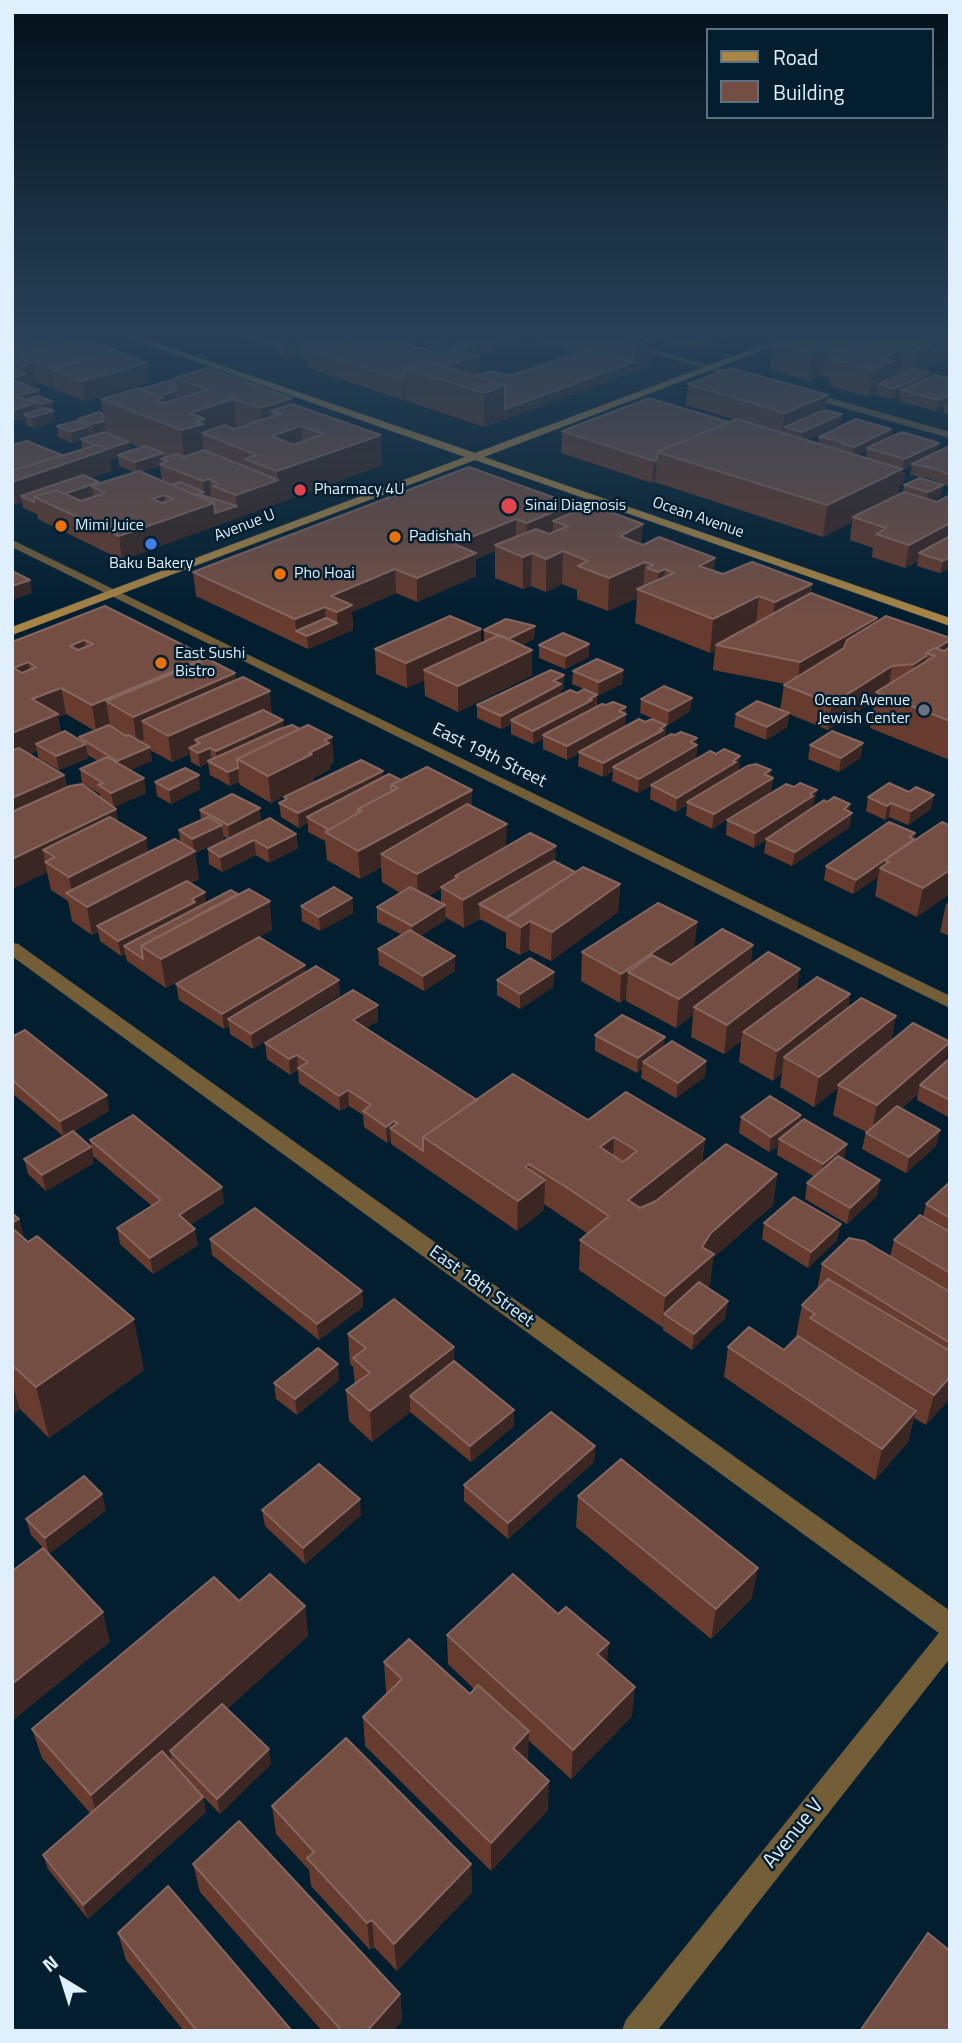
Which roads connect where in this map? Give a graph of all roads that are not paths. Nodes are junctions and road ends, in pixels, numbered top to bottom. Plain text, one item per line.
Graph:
1 (393, 428) edge
2 (547, 428) edge
3 (926, 428) edge
4 (950, 435) edge
5 (472, 456) junction
6 (12, 543) edge
7 (112, 592) junction
8 (950, 622) edge
9 (12, 631) edge
10 (12, 948) edge
11 (950, 1003) edge
12 (950, 1626) edge
13 (950, 1638) edge
14 (638, 2031) edge

1 - 5 main road, Ocean Avenue
2 - 5 main road, Avenue U
3 - 4 street
5 - 7 main road, Avenue U
5 - 8 main road, Ocean Avenue
6 - 7 street, East 19th Street
7 - 9 main road, Avenue U
7 - 11 street, East 19th Street
10 - 12 street, East 18th Street
13 - 14 street, Avenue V

